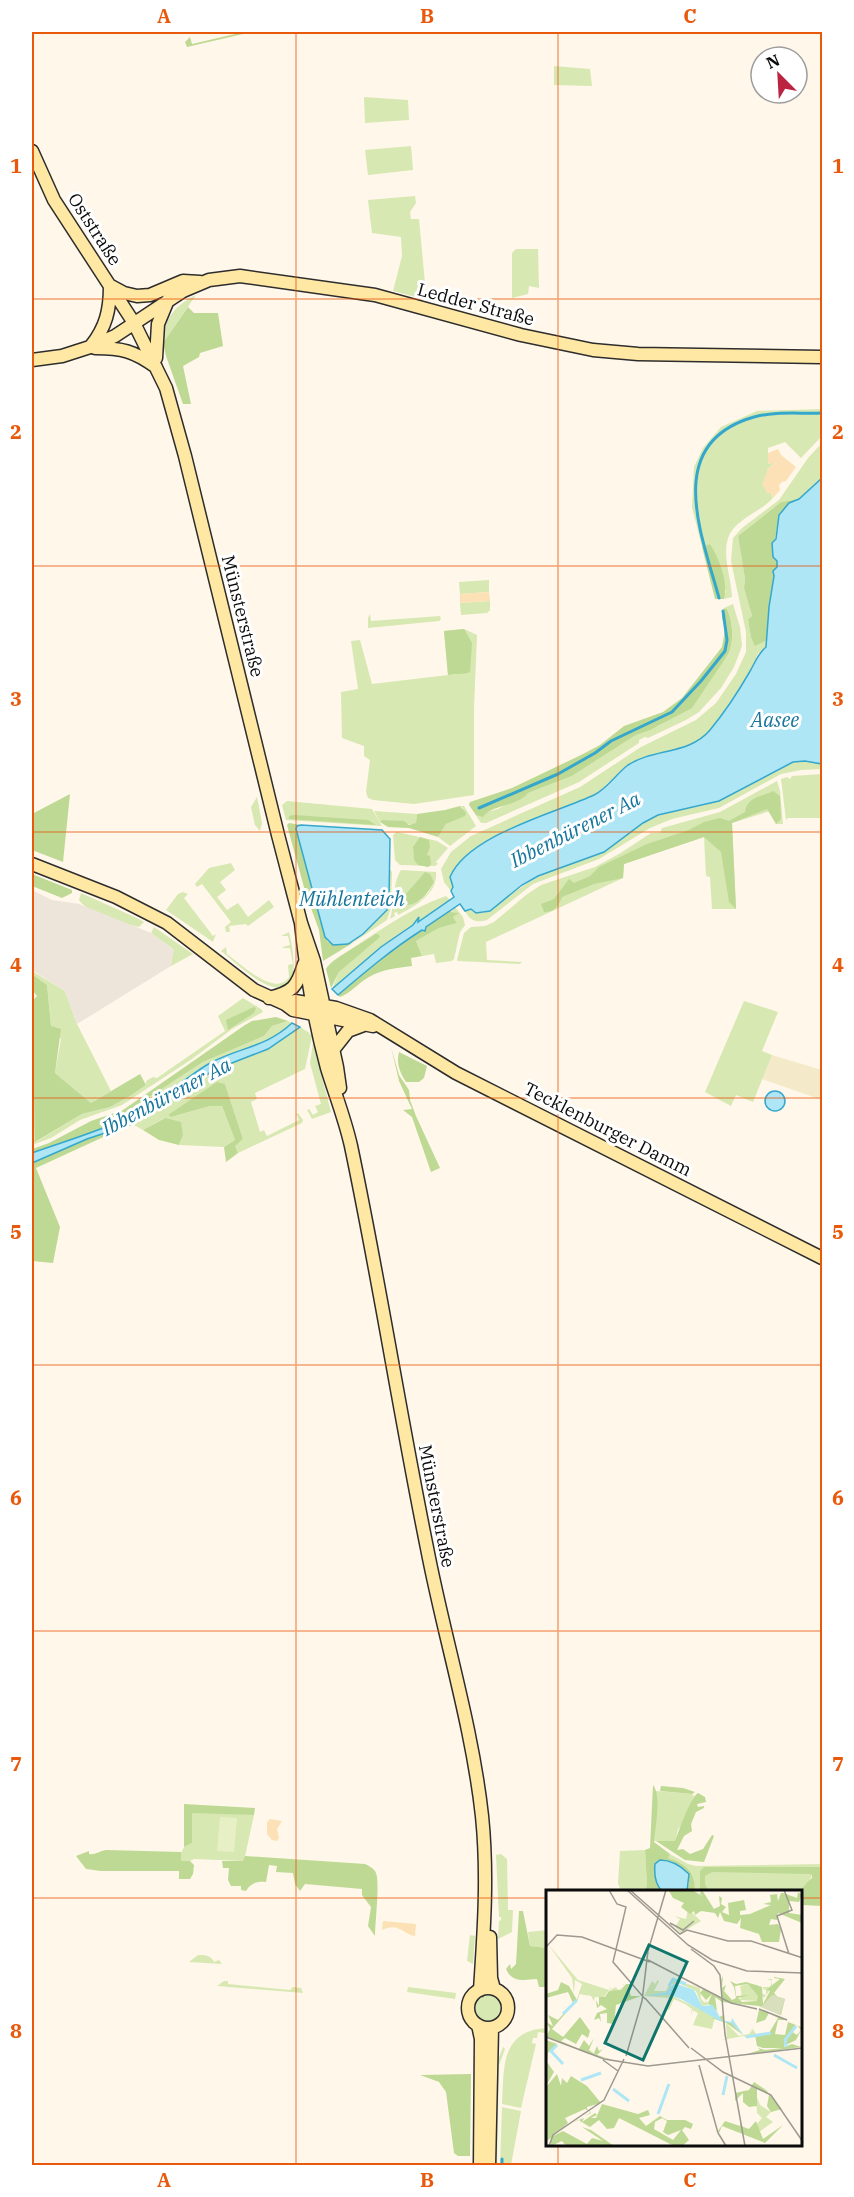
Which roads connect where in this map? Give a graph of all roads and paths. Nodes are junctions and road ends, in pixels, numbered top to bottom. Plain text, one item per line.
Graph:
1 (32, 152) edge
2 (201, 282) junction
3 (110, 286) junction
4 (169, 299) junction
5 (134, 323) junction
6 (90, 347) junction
7 (822, 357) edge
8 (32, 360) edge
9 (158, 368) junction
10 (32, 864) edge
11 (301, 923) junction
12 (305, 963) junction
13 (269, 998) junction
14 (320, 1011) junction
15 (364, 1025) junction
16 (380, 1028) junction
17 (333, 1050) junction
18 (341, 1107) junction
19 (822, 1258) edge
20 (486, 1914) junction
21 (494, 1989) junction
22 (480, 1990) junction
23 (478, 2025) junction
24 (492, 2028) junction
25 (480, 2166) edge
26 (489, 2166) edge

1 - 3 main road, Oststraße
2 - 3 main road
2 - 4 main road, Ledder Straße
2 - 7 main road, Ledder Straße
3 - 5 main road, Oststraße
3 - 6 main road
4 - 5 main road, Ledder Straße
4 - 9 main road
5 - 6 main road, Ledder Straße
5 - 9 main road, Münsterstraße
6 - 8 main road, Ledder Straße
6 - 9 main road
9 - 11 main road, Münsterstraße
10 - 13 main road
11 - 12 main road, Münsterstraße
11 - 14 main road, Münsterstraße
12 - 13 main road
12 - 14 main road, Münsterstraße
13 - 14 main road
14 - 15 main road, Tecklenburger Damm
14 - 16 main road, Tecklenburger Damm
14 - 17 main road, Münsterstraße
14 - 18 main road, Münsterstraße
15 - 16 main road, Tecklenburger Damm
15 - 17 main road
16 - 19 main road, Tecklenburger Damm
17 - 18 main road, Münsterstraße
18 - 20 main road, Münsterstraße
20 - 21 main road, Münsterstraße
20 - 22 main road, Münsterstraße
21 - 22 main road
21 - 24 main road, Münsterstraße
22 - 23 main road, Münsterstraße
23 - 24 main road
23 - 25 main road, Münsterstraße
24 - 26 main road

